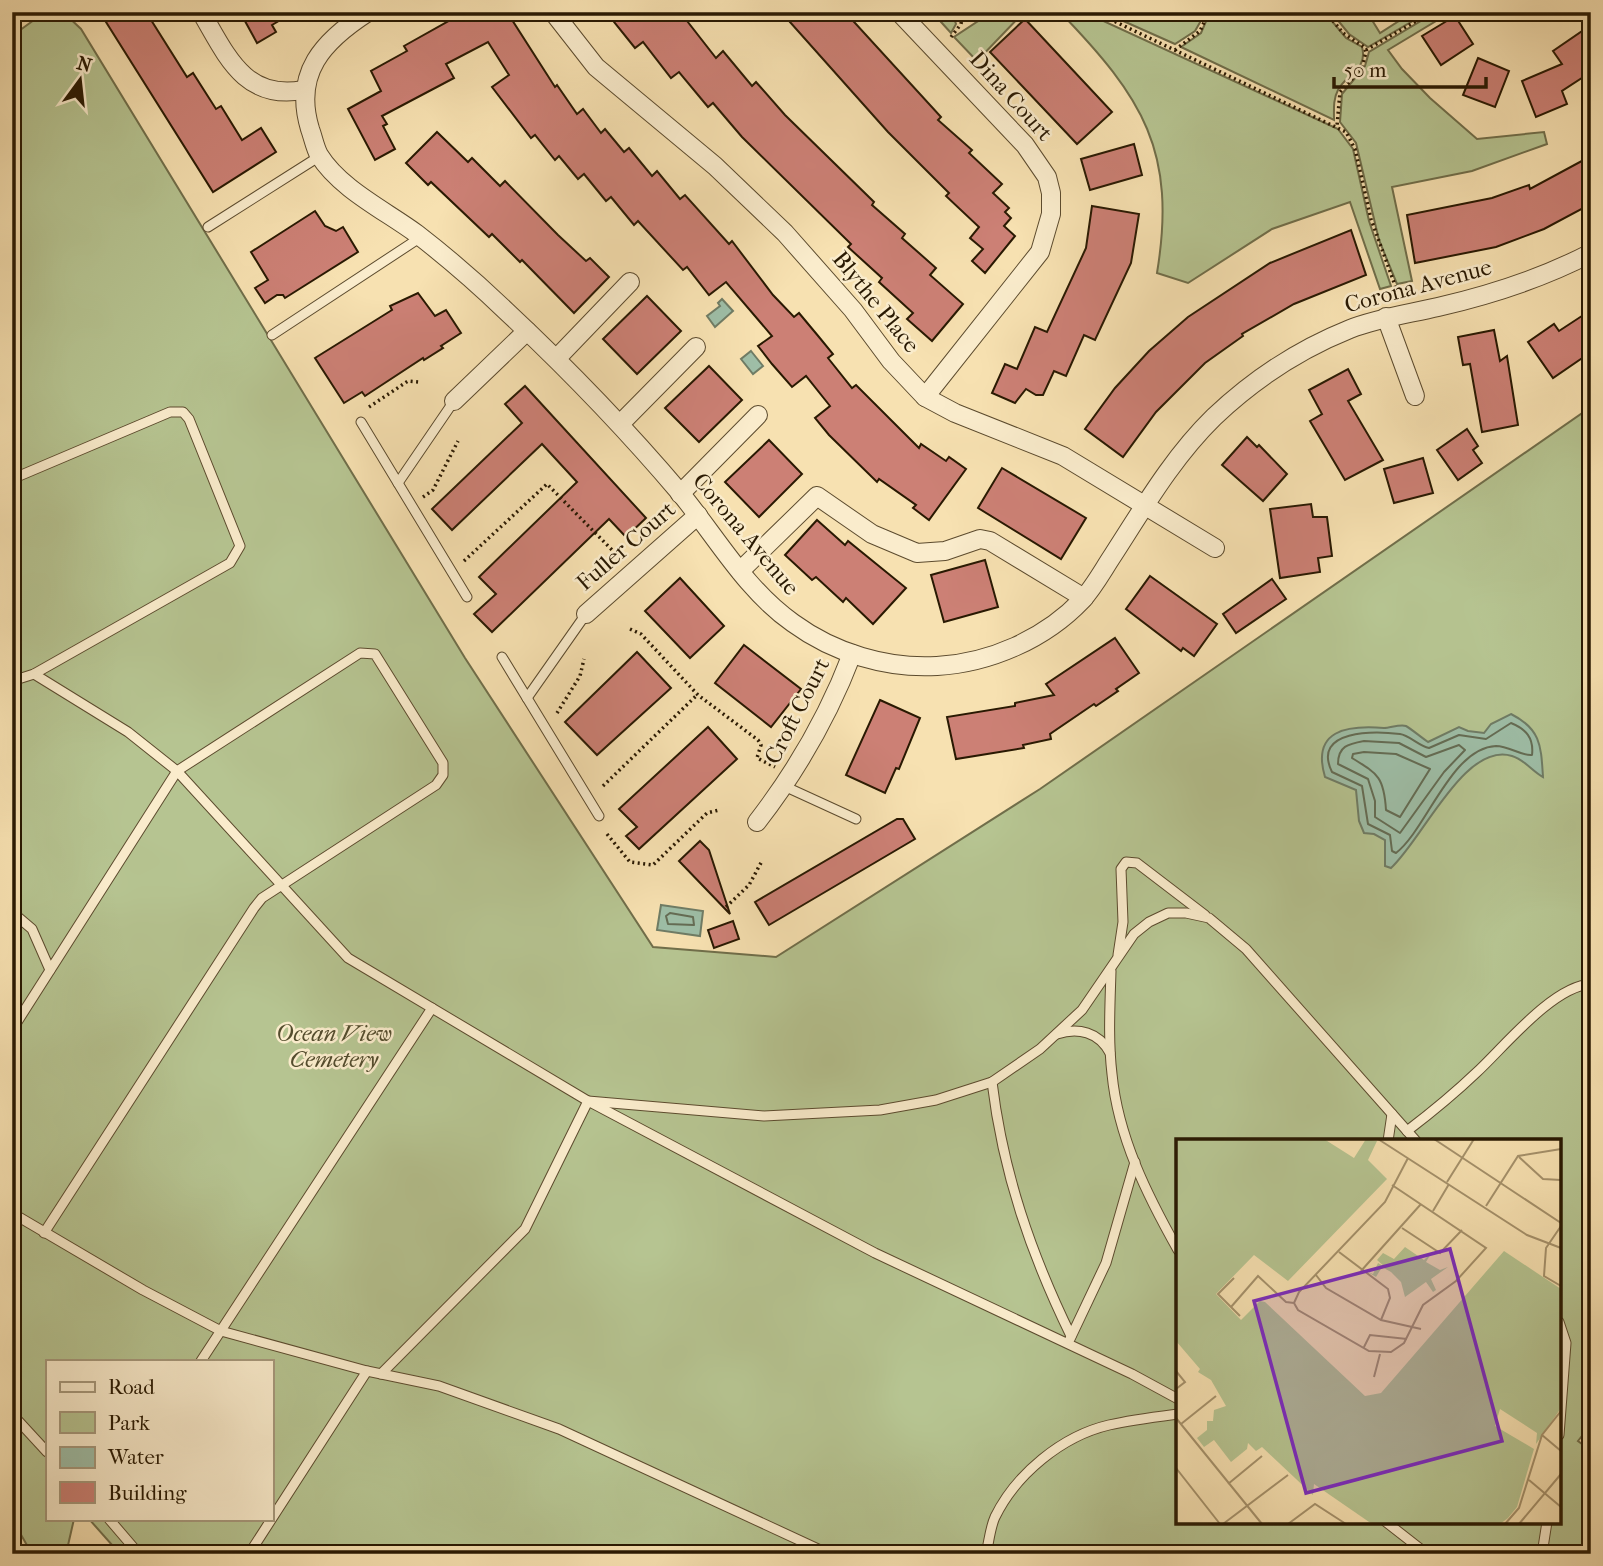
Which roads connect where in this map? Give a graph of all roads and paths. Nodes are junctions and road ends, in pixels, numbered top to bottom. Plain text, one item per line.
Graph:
1 (201, 12) edge
2 (368, 12) edge
3 (553, 12) edge
4 (899, 12) edge
5 (963, 12) edge
6 (1095, 12) edge
7 (1209, 12) edge
8 (1326, 12) edge
9 (1432, 12) edge
10 (951, 37) dead end
11 (1175, 50) junction
12 (1366, 50) junction
13 (303, 90) junction
14 (1338, 126) junction
15 (320, 156) junction
16 (208, 227) dead end
17 (421, 237) junction
18 (1591, 253) edge
19 (630, 282) dead end
20 (1396, 288) dead end
21 (1386, 317) junction
22 (527, 331) junction
23 (272, 335) dead end
24 (696, 347) dead end
25 (557, 358) junction
26 (419, 382) dead end
27 (1415, 396) dead end
28 (925, 397) junction
29 (454, 401) joint
30 (369, 407) dead end
31 (758, 415) dead end
32 (361, 422) dead end
33 (621, 423) junction
34 (458, 441) dead end
35 (12, 479) edge
36 (398, 483) junction
37 (680, 494) junction
38 (423, 497) dead end
39 (1145, 505) junction
40 (698, 515) junction
41 (1214, 548) dead end
42 (621, 559) dead end
43 (464, 561) dead end
44 (740, 571) junction
45 (467, 597) dead end
46 (1084, 598) junction
47 (586, 614) joint
48 (631, 629) dead end
49 (852, 654) junction
50 (502, 657) dead end
51 (584, 659) dead end
52 (33, 674) junction
53 (12, 681) edge
54 (698, 695) junction
55 (527, 698) junction
56 (557, 713) dead end
57 (777, 767) dead end
58 (177, 771) junction
59 (603, 786) dead end
60 (784, 786) junction
61 (719, 810) dead end
62 (599, 816) dead end
63 (856, 819) dead end
64 (757, 822) dead end
65 (607, 834) dead end
66 (762, 861) dead end
67 (280, 886) junction
68 (726, 906) dead end
69 (12, 912) edge
70 (1209, 918) junction
71 (1116, 962) junction
72 (50, 970) junction
73 (1111, 971) junction
74 (1591, 984) edge
75 (432, 1008) junction
76 (12, 1030) edge
77 (1055, 1035) junction
78 (1111, 1055) junction
79 (992, 1082) junction
80 (589, 1101) junction
81 (1392, 1114) junction
82 (1408, 1131) junction
83 (1388, 1139) edge
84 (1414, 1139) edge
85 (1135, 1162) junction
86 (12, 1213) edge
87 (44, 1233) junction
88 (1176, 1246) edge
89 (1561, 1328) edge
90 (221, 1331) junction
91 (1069, 1340) junction
92 (202, 1360) edge
93 (367, 1371) junction
94 (381, 1374) junction
95 (1176, 1398) edge
96 (1561, 1409) edge
97 (1176, 1413) edge
98 (12, 1414) edge
99 (46, 1451) edge
100 (273, 1517) edge
101 (110, 1520) edge
102 (271, 1520) edge
103 (1389, 1524) edge
104 (1547, 1524) edge
105 (139, 1554) edge
106 (249, 1554) edge
107 (829, 1554) edge
108 (986, 1554) edge
109 (1427, 1554) edge
110 (1542, 1554) edge

1 - 13 street
2 - 13 street
3 - 28 street, Blythe Place
4 - 28 street, Dina Court
5 - 10 path
6 - 11 path
7 - 11 path
8 - 12 path
9 - 12 path
11 - 14 path
12 - 14 path
13 - 15 street, Corona Avenue
14 - 20 path
15 - 16 lane
15 - 17 street, Corona Avenue
17 - 22 street, Corona Avenue
17 - 23 lane
18 - 21 street, Corona Avenue
19 - 25 street
21 - 27 street
21 - 39 street, Corona Avenue
22 - 25 street, Corona Avenue
22 - 29 street
24 - 33 street
25 - 33 street, Corona Avenue
26 - 30 path
28 - 39 street, Blythe Place
29 - 36 lane
31 - 37 street
32 - 36 lane
33 - 37 street, Corona Avenue
34 - 38 path
35 - 52 lane
36 - 45 lane
37 - 40 street, Corona Avenue
39 - 41 street, Blythe Place
39 - 46 street, Corona Avenue
40 - 44 street, Corona Avenue
40 - 47 street, Fuller Court
42 - 43 path
44 - 46 street
44 - 49 street, Corona Avenue
46 - 49 street, Corona Avenue
47 - 55 lane
48 - 54 path
49 - 60 street, Croft Court
50 - 55 lane
51 - 56 path
52 - 53 lane
52 - 58 lane
54 - 57 path
54 - 59 path
55 - 62 lane
58 - 67 lane
58 - 67 lane
58 - 72 lane
60 - 63 lane
60 - 64 street, Croft Court
61 - 65 path
66 - 68 path
67 - 75 lane
67 - 87 lane
69 - 72 lane
70 - 71 lane
70 - 71 lane
70 - 81 lane
71 - 73 lane
72 - 76 lane
73 - 77 lane
73 - 78 lane
74 - 82 lane
75 - 80 lane
75 - 90 lane
77 - 78 lane
77 - 79 lane
78 - 85 lane
79 - 80 lane
79 - 91 lane
80 - 91 lane
80 - 94 lane
81 - 82 lane
81 - 83 lane
82 - 84 lane
85 - 88 lane
85 - 91 lane
86 - 87 lane
87 - 90 lane
89 - 96 lane
90 - 92 lane
90 - 93 lane
91 - 95 lane
93 - 94 lane
93 - 100 lane
94 - 107 lane
97 - 108 lane
98 - 99 lane
101 - 105 lane
102 - 106 lane
103 - 109 lane
104 - 110 lane

